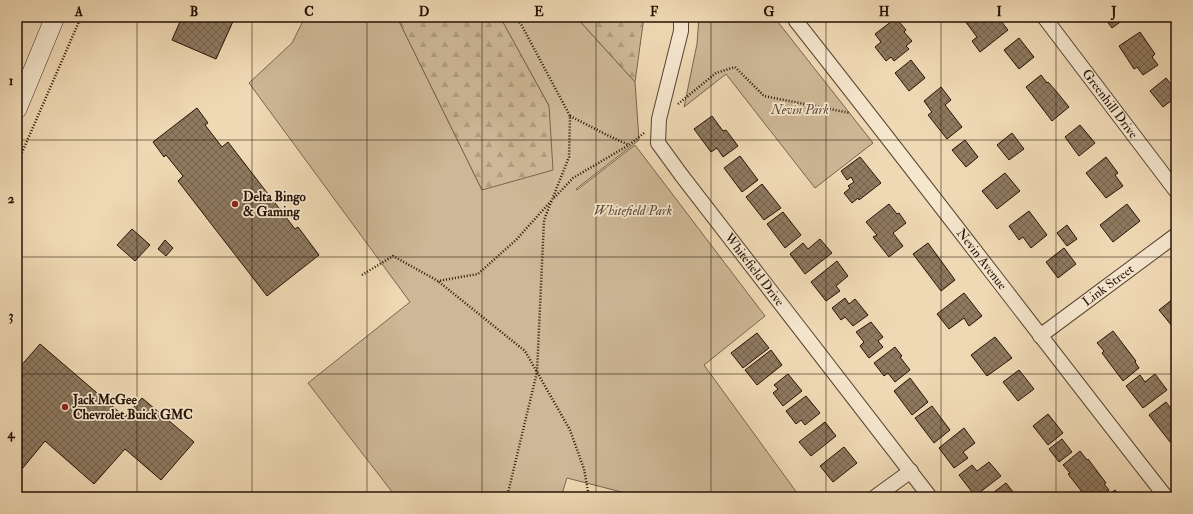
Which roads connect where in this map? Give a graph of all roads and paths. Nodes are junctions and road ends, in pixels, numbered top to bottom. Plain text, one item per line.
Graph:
1 (55, 17) edge
2 (81, 17) edge
3 (516, 17) edge
4 (682, 17) edge
5 (1044, 17) edge
6 (796, 22) dead end
7 (17, 109) edge
8 (570, 116) junction
9 (872, 117) junction
10 (659, 119) junction
11 (629, 144) junction
12 (17, 164) edge
13 (1176, 191) edge
14 (553, 199) junction
15 (1176, 235) edge
16 (362, 275) dead end
17 (438, 281) junction
18 (1040, 336) junction
19 (537, 372) junction
20 (911, 471) junction
21 (507, 497) edge
22 (590, 497) edge
23 (875, 497) edge
24 (930, 497) edge
25 (1166, 497) edge

1 - 7 main road
2 - 12 path
3 - 8 path
4 - 10 street, Whitefield Drive
5 - 13 street, Greenhill Drive
6 - 9 street, Nevin Avenue
8 - 11 path
8 - 14 path
9 - 10 path
9 - 18 street, Nevin Avenue
10 - 11 path
10 - 20 street, Whitefield Drive
11 - 14 path
14 - 17 path
14 - 19 path
15 - 18 street, Link Street
16 - 17 path
17 - 19 path
18 - 25 street, Nevin Avenue
19 - 21 path
19 - 22 path
20 - 23 street
20 - 24 street, Whitefield Drive

